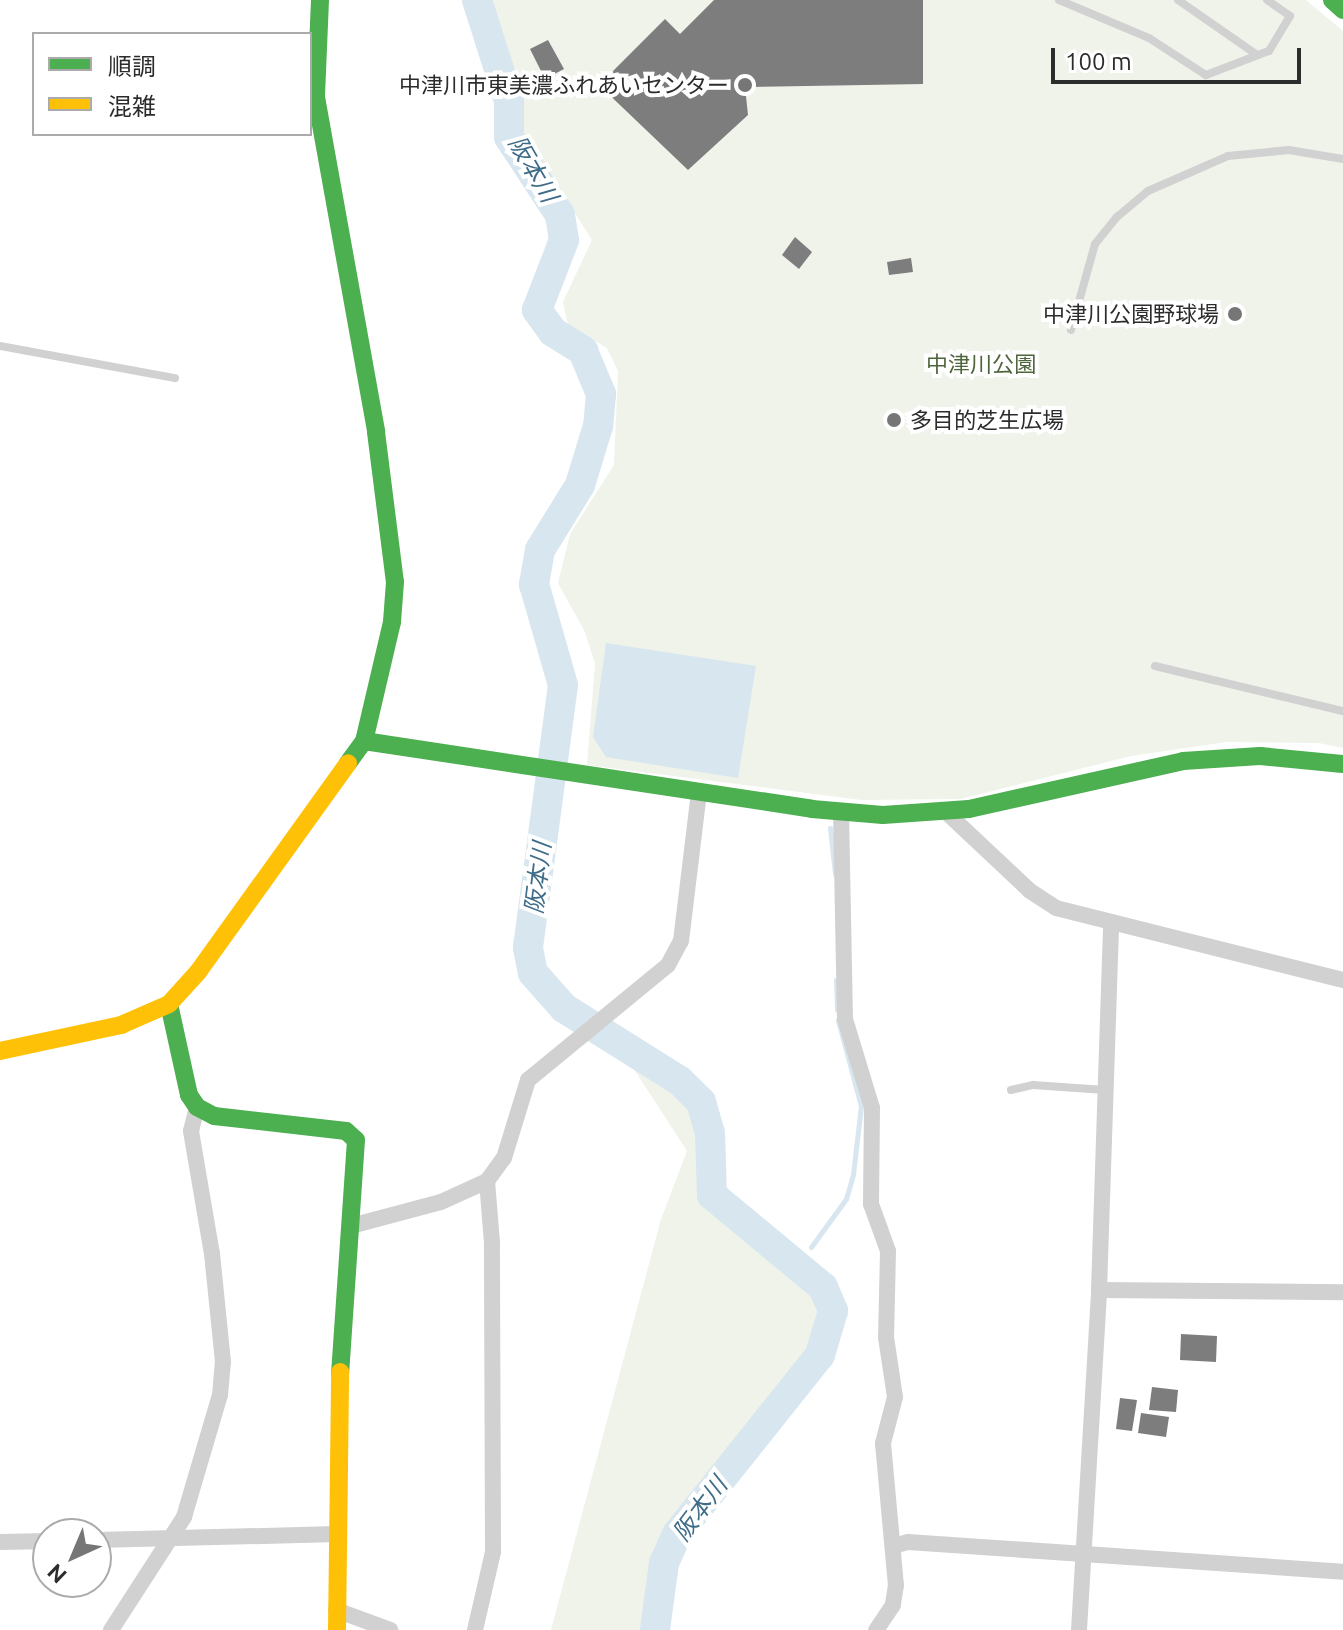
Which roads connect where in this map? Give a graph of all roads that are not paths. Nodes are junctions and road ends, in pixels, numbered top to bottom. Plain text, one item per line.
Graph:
1 (320, 0) edge
2 (1059, 0) edge
3 (1178, 0) edge
4 (1267, 0) edge
5 (1332, 0) edge
6 (1343, 10) edge
7 (1257, 55) junction
8 (1343, 159) edge
9 (1071, 330) dead end
10 (0, 346) edge
11 (175, 378) dead end
12 (1155, 666) dead end
13 (1343, 711) edge
14 (364, 741) junction
15 (1343, 764) edge
16 (699, 793) junction
17 (841, 812) junction
18 (946, 812) junction
19 (1111, 926) junction
20 (1343, 980) edge
21 (169, 1004) junction
22 (0, 1051) edge
23 (1011, 1090) dead end
24 (1105, 1090) junction
25 (197, 1107) junction
26 (487, 1181) junction
27 (351, 1226) junction
28 (1099, 1290) junction
29 (1343, 1292) edge
30 (337, 1534) junction
31 (174, 1537) junction
32 (112, 1539) edge
33 (32, 1541) edge
34 (0, 1542) edge
35 (893, 1546) junction
36 (1083, 1553) junction
37 (1343, 1572) edge
38 (336, 1610) junction
39 (111, 1630) edge
40 (337, 1630) edge
41 (390, 1630) edge
42 (475, 1630) edge
43 (876, 1630) edge
44 (1079, 1630) edge

1 - 14 street
2 - 7 lane
3 - 7 lane
4 - 7 lane
5 - 6 street
8 - 9 lane
10 - 11 lane
12 - 13 lane
14 - 16 street
14 - 21 street
15 - 18 street
16 - 17 street
16 - 26 street
17 - 18 street
17 - 35 street
18 - 19 street
19 - 20 street
19 - 24 street
21 - 22 street
21 - 25 street
23 - 24 lane
24 - 28 street
25 - 27 street
25 - 31 street
26 - 27 street
26 - 42 street
27 - 30 street
28 - 29 street
28 - 36 street
30 - 31 street
30 - 38 street
31 - 32 street
31 - 39 street
33 - 34 street
35 - 36 street
35 - 43 street
36 - 37 street
36 - 44 street
38 - 40 street
38 - 41 street

